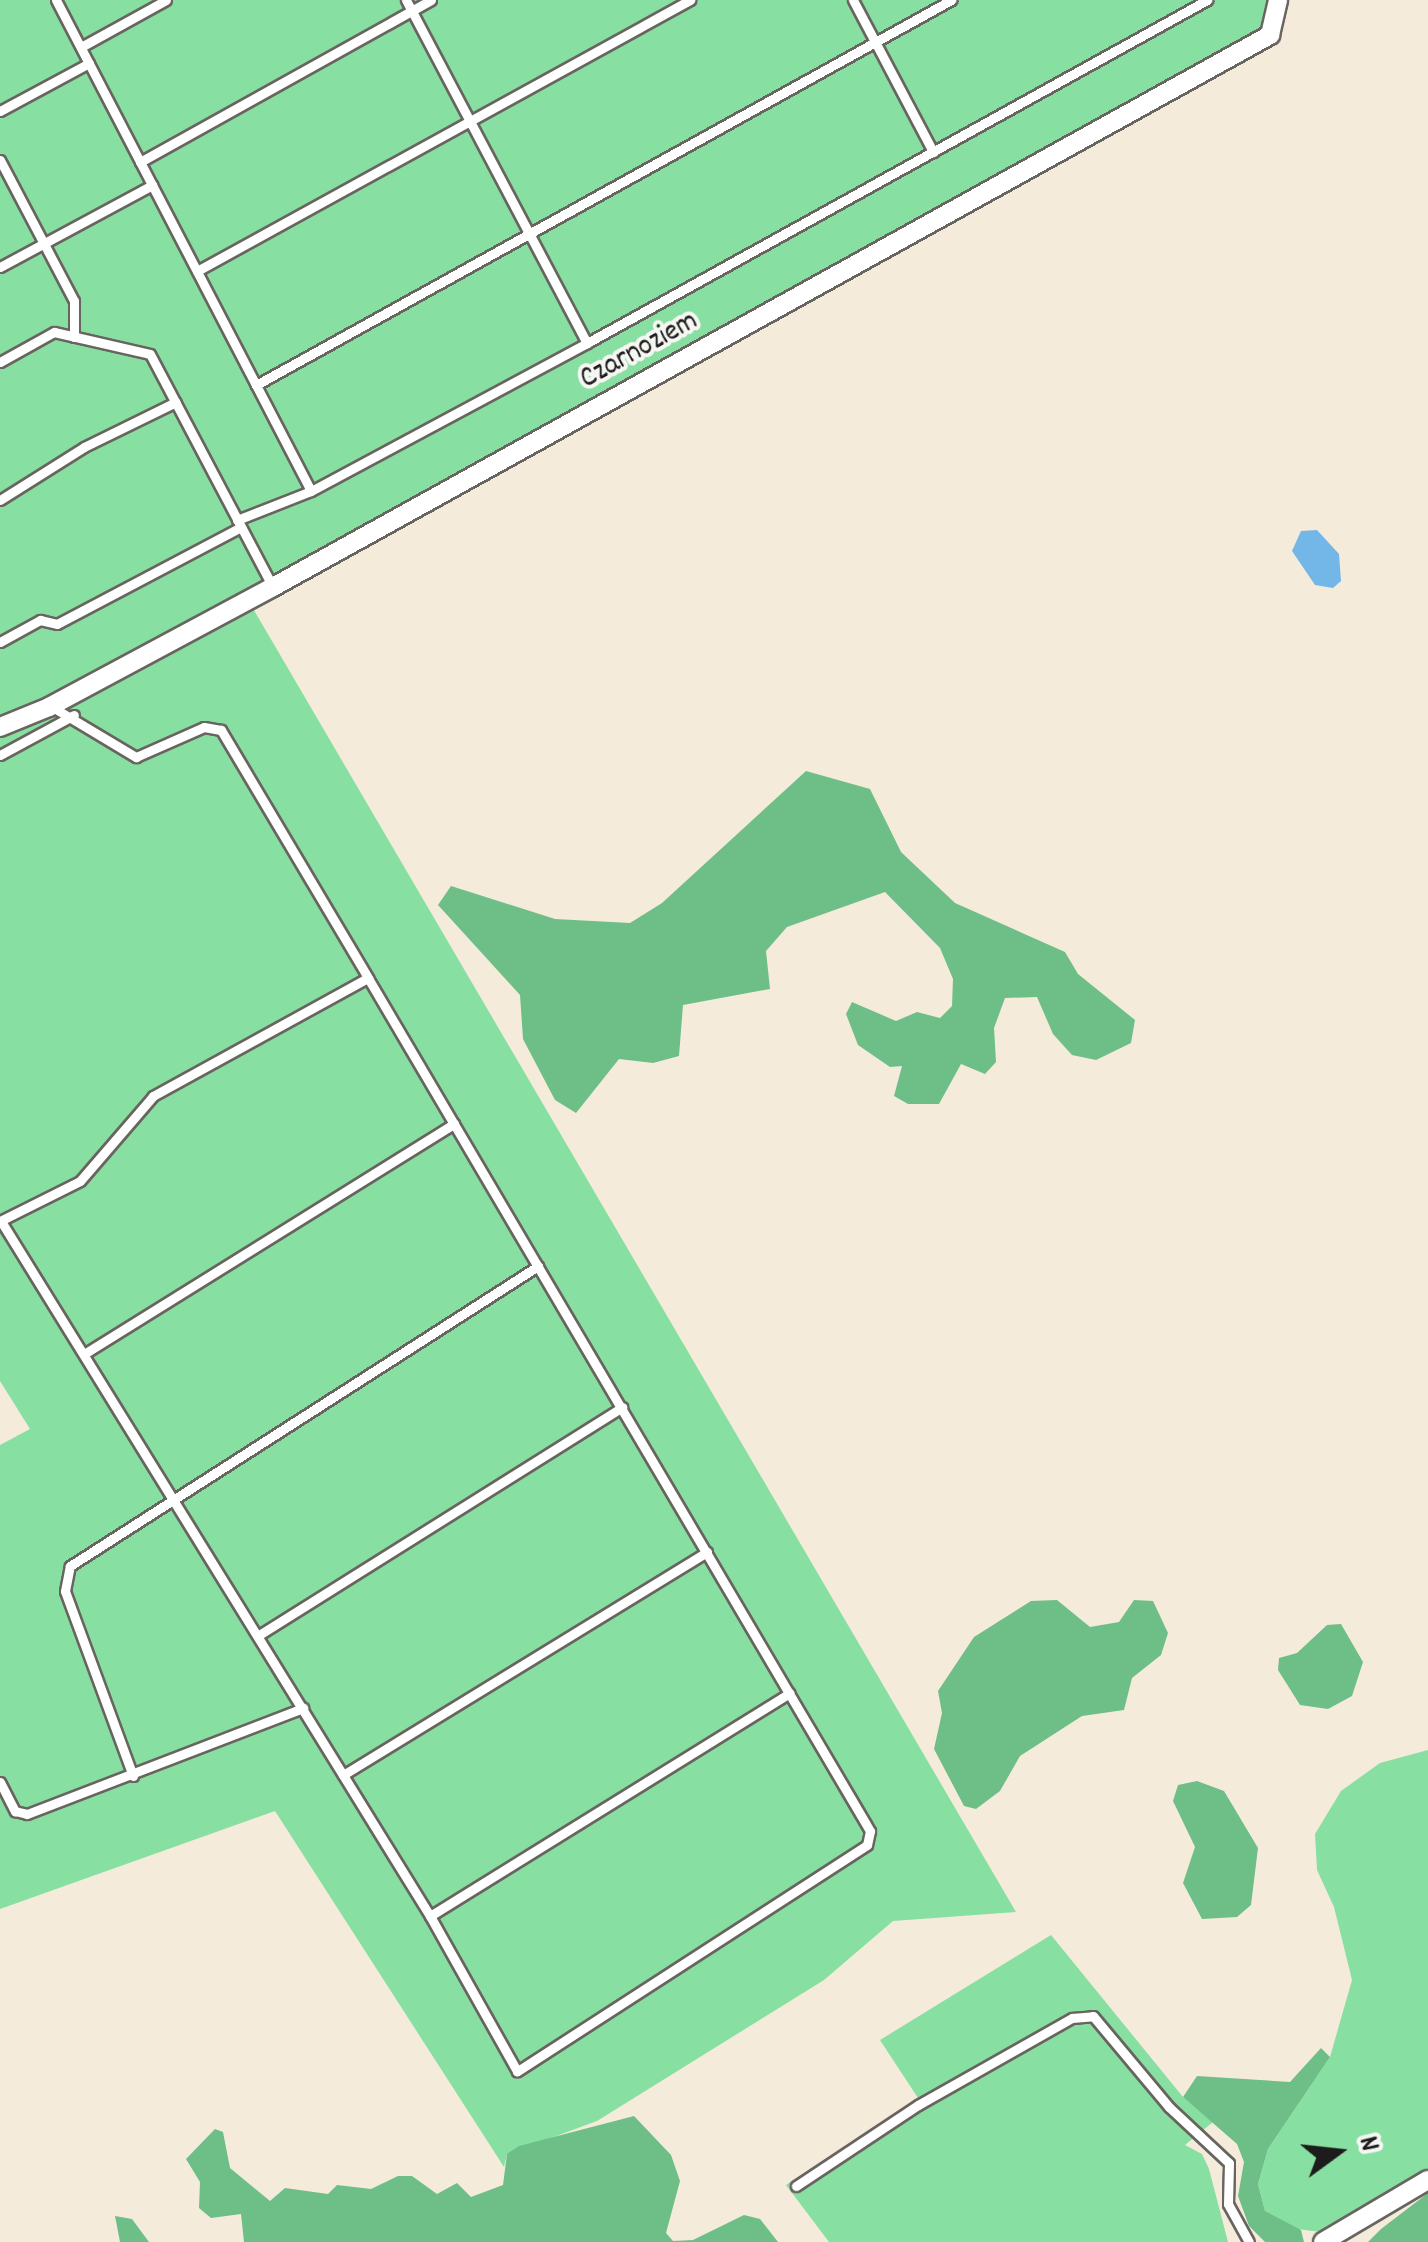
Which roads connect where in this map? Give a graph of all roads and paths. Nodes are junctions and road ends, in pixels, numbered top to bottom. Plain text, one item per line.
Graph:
1 (56, 0) edge
2 (166, 0) edge
3 (406, 0) edge
4 (431, 0) edge
5 (690, 0) edge
6 (853, 0) edge
7 (952, 0) edge
8 (1207, 0) edge
9 (1278, 0) edge
10 (411, 11) junction
11 (875, 42) junction
12 (81, 47) junction
13 (89, 63) junction
14 (0, 110) edge
15 (470, 122) junction
16 (933, 152) junction
17 (0, 160) edge
18 (140, 162) junction
19 (152, 185) junction
20 (528, 233) junction
21 (44, 244) junction
22 (0, 267) edge
23 (197, 271) junction
24 (74, 337) junction
25 (587, 343) junction
26 (0, 362) edge
27 (256, 385) junction
28 (176, 402) junction
29 (311, 491) junction
30 (0, 500) edge
31 (239, 523) junction
32 (272, 587) junction
33 (0, 642) edge
34 (49, 707) junction
35 (74, 715) junction
36 (0, 726) edge
37 (0, 754) edge
38 (368, 978) junction
39 (454, 1124) junction
40 (0, 1221) edge
41 (538, 1266) junction
42 (84, 1354) junction
43 (622, 1407) junction
44 (174, 1495) junction
45 (707, 1552) junction
46 (259, 1635) junction
47 (789, 1693) junction
48 (303, 1708) junction
49 (343, 1775) junction
50 (133, 1776) junction
51 (0, 1782) edge
52 (430, 1916) junction
53 (1428, 2180) edge
54 (796, 2186) dead end
55 (1249, 2242) edge
56 (1323, 2242) edge

1 - 12 lane
2 - 12 lane
3 - 10 lane
4 - 10 lane
5 - 15 lane
6 - 11 lane
7 - 11 lane
8 - 16 lane
9 - 32 street, Czarnoziem
10 - 15 lane
10 - 18 lane
11 - 16 lane
11 - 20 lane
12 - 13 lane
13 - 14 lane
13 - 18 lane
15 - 20 lane
15 - 23 lane
16 - 25 lane
17 - 21 lane
18 - 19 lane
19 - 21 lane
19 - 23 lane
20 - 25 lane
20 - 27 lane
21 - 22 lane
21 - 24 lane
23 - 27 lane
24 - 26 lane
24 - 28 lane
25 - 29 lane
27 - 29 lane
28 - 30 lane
28 - 31 lane
29 - 31 lane
31 - 32 lane
31 - 33 lane
32 - 34 street, Czarnoziem
34 - 35 lane
34 - 36 street, Czarnoziem
35 - 37 lane
35 - 38 lane
38 - 39 lane
38 - 40 lane
39 - 41 lane
39 - 42 lane
40 - 42 lane
41 - 43 lane
41 - 44 lane
42 - 44 lane
43 - 45 lane
43 - 46 lane
44 - 46 lane
44 - 50 lane
45 - 47 lane
45 - 49 lane
46 - 48 lane
47 - 52 lane
47 - 52 lane
48 - 49 lane
48 - 50 lane
49 - 52 lane
50 - 51 lane
53 - 56 street
54 - 55 lane

